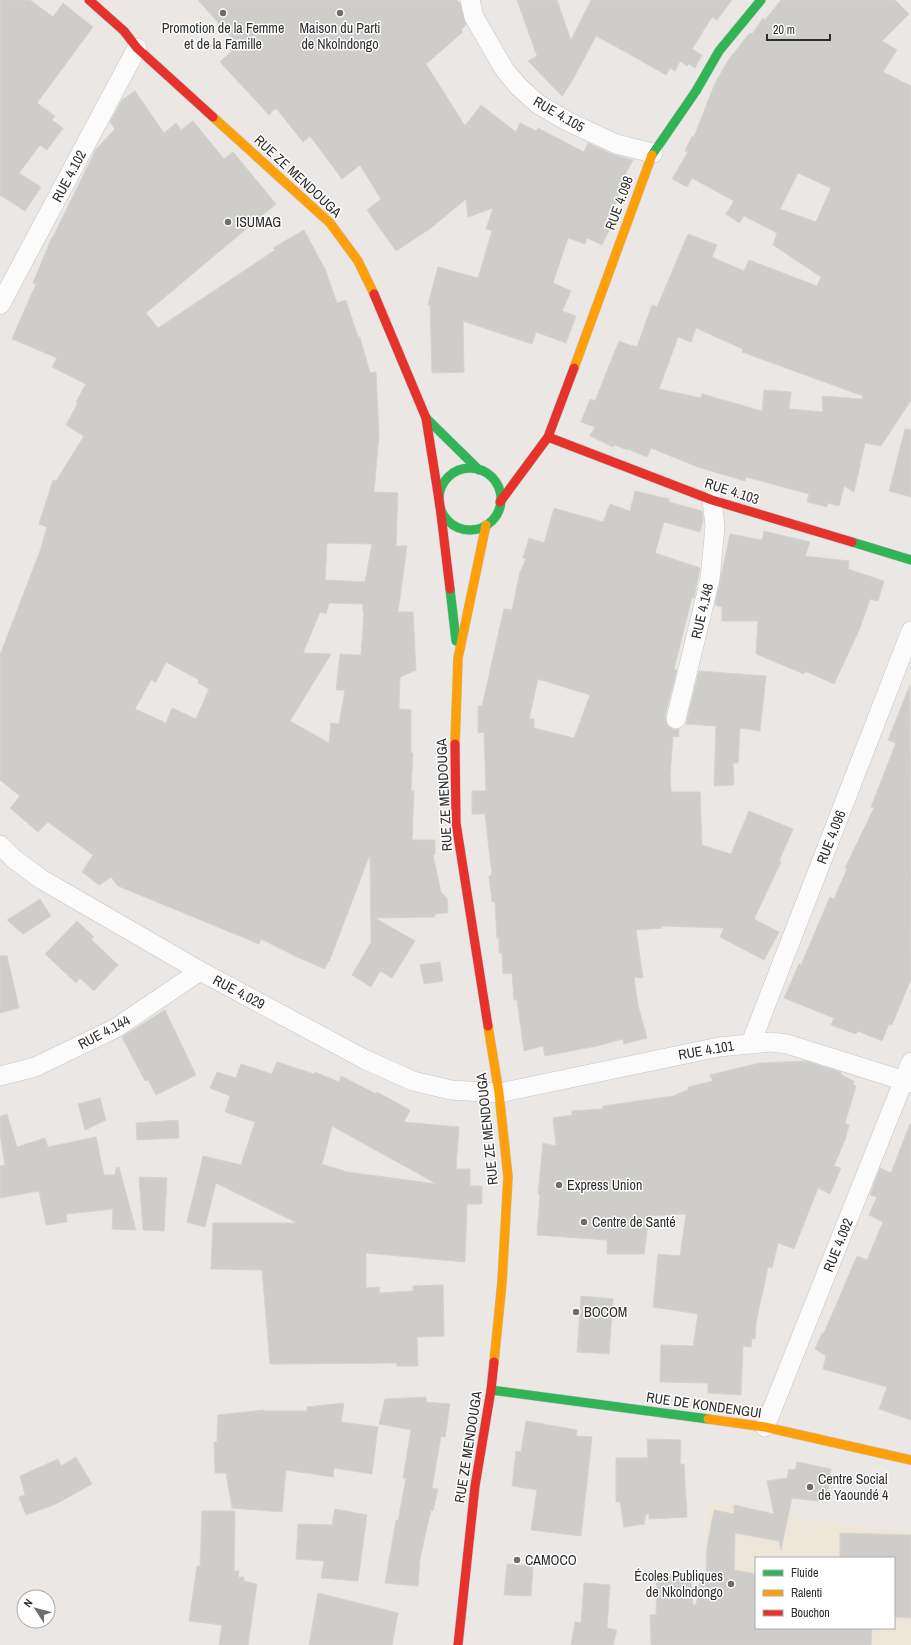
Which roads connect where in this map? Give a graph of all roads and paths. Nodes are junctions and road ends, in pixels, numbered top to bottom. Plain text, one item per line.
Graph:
1 (89, 0) edge
2 (470, 0) edge
3 (761, 0) edge
4 (137, 48) junction
5 (652, 153) junction
6 (0, 305) edge
7 (426, 418) junction
8 (547, 438) junction
9 (522, 456) dead end
10 (479, 470) junction
11 (712, 500) junction
12 (500, 502) junction
13 (440, 506) junction
14 (486, 525) junction
15 (911, 560) edge
16 (911, 631) edge
17 (458, 658) junction
18 (676, 719) dead end
19 (0, 845) edge
20 (200, 971) junction
21 (751, 1042) junction
22 (911, 1062) edge
23 (0, 1076) edge
24 (907, 1082) edge
25 (499, 1093) junction
26 (491, 1390) junction
27 (765, 1427) junction
28 (911, 1460) edge
29 (458, 1645) edge

1 - 4 main road, RUE ZE MENDOUGA
2 - 5 street, RUE 4.105
3 - 5 main road, RUE 4.098
4 - 6 street, RUE 4.102
4 - 7 main road, RUE ZE MENDOUGA
5 - 8 main road, RUE 4.098
7 - 10 main road, RUE ZE MENDOUGA
7 - 13 main road, RUE ZE MENDOUGA
8 - 9 main road
8 - 11 main road, RUE 4.103
8 - 12 main road, RUE 4.098
10 - 12 main road
10 - 13 main road
11 - 15 main road, RUE 4.103
11 - 18 street, RUE 4.148
12 - 14 main road
13 - 14 main road
13 - 17 main road, RUE ZE MENDOUGA
14 - 17 main road, RUE ZE MENDOUGA
16 - 21 street, RUE 4.096
17 - 25 main road, RUE ZE MENDOUGA
19 - 20 street, RUE 4.029
20 - 23 street, RUE 4.144
20 - 25 street, RUE 4.029
21 - 24 street, RUE 4.101
21 - 25 street, RUE 4.101
22 - 24 street, RUE 4.092
24 - 27 street, RUE 4.092
25 - 26 main road, RUE ZE MENDOUGA
26 - 27 main road, RUE DE KONDENGUI
26 - 29 main road, RUE ZE MENDOUGA
27 - 28 main road, RUE DE KONDENGUI

